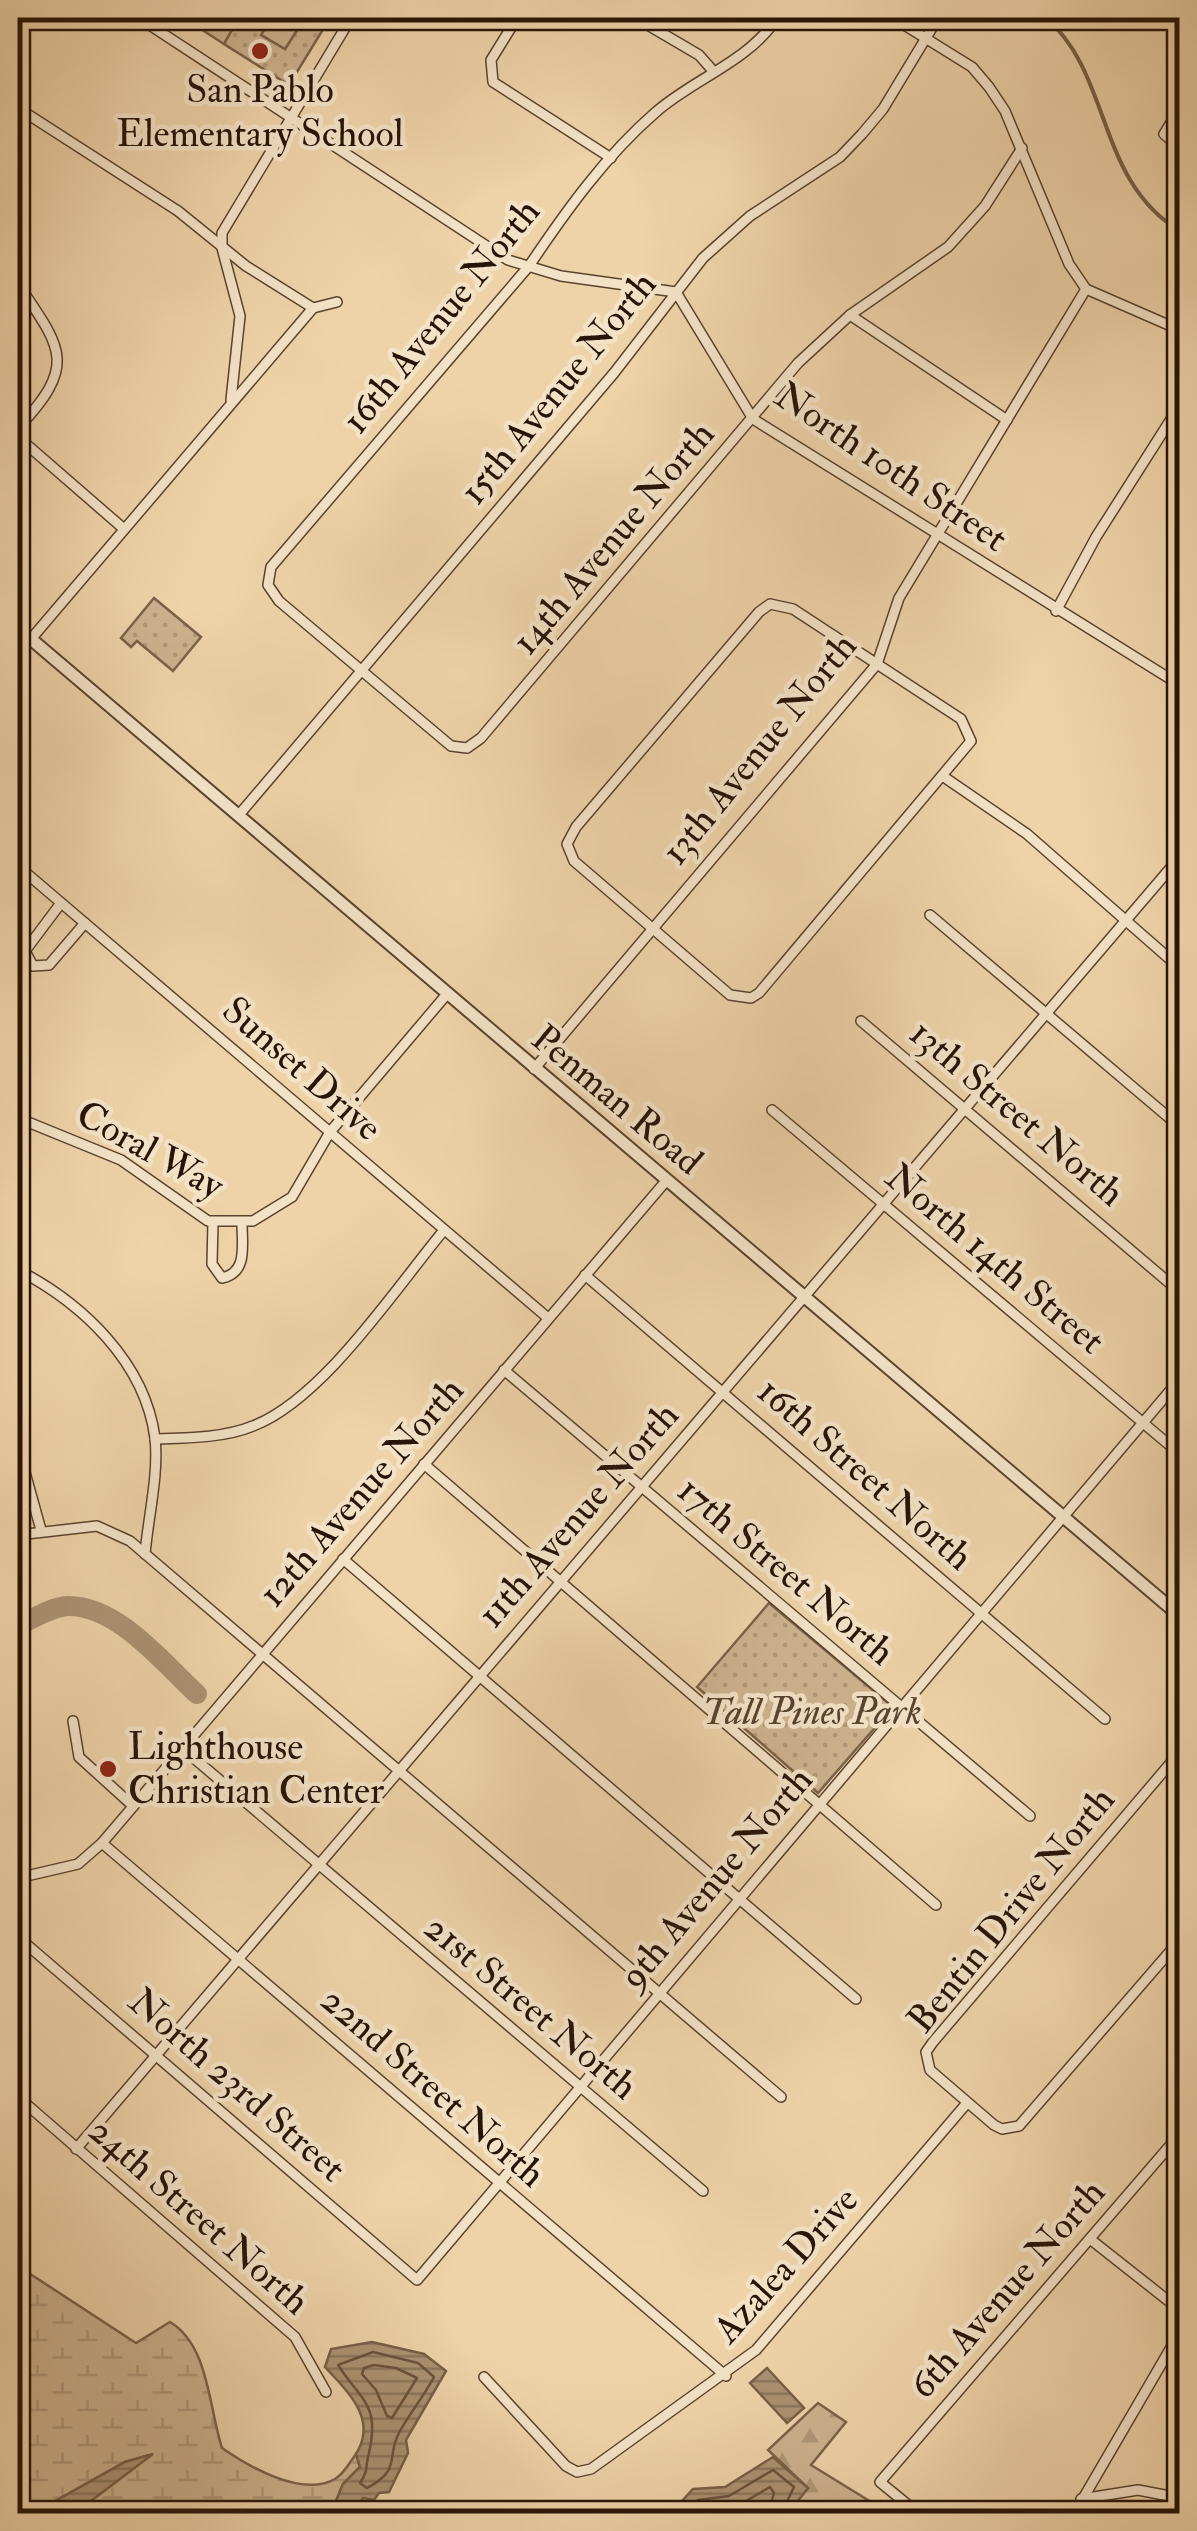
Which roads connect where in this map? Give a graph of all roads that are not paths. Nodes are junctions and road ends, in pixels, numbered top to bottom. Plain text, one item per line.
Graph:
1 (139, 18) edge
2 (351, 18) edge
3 (517, 18) edge
4 (636, 18) edge
5 (777, 18) edge
6 (893, 18) edge
7 (938, 18) edge
8 (1160, 18) edge
9 (1180, 32) edge
10 (926, 37) junction
11 (714, 72) junction
12 (18, 108) edge
13 (1180, 108) edge
14 (291, 118) junction
15 (1022, 148) junction
16 (1180, 148) edge
17 (611, 158) junction
18 (222, 248) junction
19 (529, 266) junction
20 (18, 284) edge
21 (1086, 288) junction
22 (676, 292) junction
23 (337, 302) dead end
24 (313, 308) junction
25 (850, 315) junction
26 (1180, 330) edge
27 (230, 405) junction
28 (1180, 405) edge
29 (753, 418) junction
30 (1007, 420) junction
31 (18, 428) edge
32 (18, 437) edge
33 (124, 528) junction
34 (937, 537) junction
35 (1056, 612) junction
36 (18, 628) edge
37 (31, 639) junction
38 (876, 664) junction
39 (362, 671) junction
40 (1180, 686) edge
41 (944, 777) junction
42 (238, 816) junction
43 (1180, 857) edge
44 (18, 866) edge
45 (61, 903) junction
46 (930, 914) dead end
47 (1124, 920) junction
48 (85, 924) junction
49 (653, 928) junction
50 (1180, 968) edge
51 (447, 994) junction
52 (1043, 1013) junction
53 (861, 1021) dead end
54 (534, 1068) junction
55 (965, 1109) junction
56 (772, 1110) dead end
57 (18, 1118) edge
58 (1180, 1127) edge
59 (330, 1132) junction
60 (666, 1181) junction
61 (884, 1203) junction
62 (213, 1222) junction
63 (242, 1223) junction
64 (444, 1230) junction
65 (18, 1270) edge
66 (586, 1275) junction
67 (1180, 1292) edge
68 (802, 1298) junction
69 (548, 1318) junction
70 (504, 1370) junction
71 (1180, 1379) edge
72 (722, 1392) junction
73 (1143, 1422) junction
74 (155, 1440) junction
75 (18, 1447) edge
76 (1180, 1454) edge
77 (424, 1464) junction
78 (641, 1487) junction
79 (1060, 1516) junction
80 (41, 1530) junction
81 (18, 1535) edge
82 (145, 1554) junction
83 (343, 1559) junction
84 (562, 1581) junction
85 (980, 1612) junction
86 (1180, 1616) edge
87 (262, 1653) junction
88 (479, 1676) junction
89 (900, 1708) junction
90 (1105, 1719) dead end
91 (73, 1720) dead end
92 (182, 1748) junction
93 (1180, 1752) edge
94 (402, 1770) junction
95 (819, 1801) junction
96 (133, 1806) junction
97 (1030, 1816) dead end
98 (102, 1842) junction
99 (321, 1868) junction
100 (18, 1878) edge
101 (739, 1897) junction
102 (936, 1905) dead end
103 (18, 1936) edge
104 (1180, 1940) edge
105 (240, 1961) junction
106 (660, 1994) junction
107 (856, 1999) dead end
108 (156, 2055) junction
109 (580, 2088) junction
110 (18, 2097) edge
111 (782, 2097) dead end
112 (967, 2103) junction
113 (1180, 2134) edge
114 (76, 2149) junction
115 (499, 2183) junction
116 (703, 2191) dead end
117 (1090, 2239) junction
118 (417, 2280) joint
119 (1180, 2310) edge
120 (1180, 2332) edge
121 (726, 2376) junction
122 (484, 2377) dead end
123 (326, 2392) dead end
124 (1180, 2498) edge
125 (1081, 2499) junction
126 (919, 2514) edge
127 (1074, 2514) edge

1 - 14 street
2 - 14 street
3 - 17 street
4 - 11 street
5 - 11 street, 16th Avenue North
6 - 10 street
7 - 10 street, 15th Avenue North
8 - 9 street
10 - 15 street
10 - 22 street, 15th Avenue North
11 - 17 street, 16th Avenue North
12 - 18 street
13 - 16 street
14 - 18 street
14 - 19 street
15 - 21 street
15 - 25 street, 14th Avenue North
17 - 19 street, 16th Avenue North
18 - 24 street
18 - 27 street
19 - 22 street
19 - 39 street, 16th Avenue North
20 - 31 street
21 - 26 street
21 - 30 street, 13th Avenue North
22 - 29 street, North 10th Street
22 - 39 street, 15th Avenue North
23 - 24 street
24 - 27 street
25 - 29 street, 14th Avenue North
25 - 30 street
27 - 33 street
28 - 35 street
29 - 34 street, North 10th Street
29 - 39 street, 14th Avenue North
30 - 34 street, 13th Avenue North
32 - 33 street
33 - 37 street
34 - 35 street, North 10th Street
34 - 38 street, 13th Avenue North
35 - 40 street, North 10th Street
36 - 37 street, Penman Road
37 - 42 street, Penman Road
38 - 41 street
38 - 49 street, 13th Avenue North
38 - 49 street
39 - 42 street, 15th Avenue North
41 - 47 street
41 - 49 street
42 - 51 street, Penman Road
43 - 47 street, 11th Avenue North
44 - 45 street, Sunset Drive
45 - 48 street, Sunset Drive
45 - 48 street
46 - 52 street
47 - 50 street
47 - 52 street, 11th Avenue North
48 - 59 street, Sunset Drive
49 - 54 street, 13th Avenue North
51 - 54 street, Penman Road
51 - 59 street, Coral Way
52 - 55 street, 11th Avenue North
52 - 58 street
53 - 55 street, 13th Street North
54 - 60 street, Penman Road
55 - 61 street, 11th Avenue North
55 - 67 street, 13th Street North
56 - 61 street, North 14th Street
57 - 62 street, Coral Way
59 - 63 street, Coral Way
59 - 64 street, Sunset Drive
60 - 66 street, 12th Avenue North
60 - 68 street, Penman Road
61 - 68 street, 11th Avenue North
61 - 73 street, North 14th Street
62 - 63 street, Coral Way
62 - 63 street
64 - 69 street, Sunset Drive
64 - 74 street
65 - 74 street
66 - 69 street, 12th Avenue North
66 - 72 street, 16th Street North
68 - 72 street, 11th Avenue North
68 - 79 street, Penman Road
69 - 70 street, 12th Avenue North
70 - 77 street, 12th Avenue North
70 - 78 street, 17th Street North
71 - 73 street, 9th Avenue North
72 - 78 street, 11th Avenue North
72 - 85 street, 16th Street North
73 - 76 street, North 14th Street
73 - 79 street, 9th Avenue North
74 - 82 street
75 - 80 street
77 - 83 street, 12th Avenue North
77 - 84 street
78 - 84 street, 11th Avenue North
78 - 89 street, 17th Street North
79 - 85 street, 9th Avenue North
79 - 86 street, Penman Road
80 - 81 street
80 - 82 street
82 - 87 street
83 - 87 street, 12th Avenue North
83 - 88 street
84 - 88 street, 11th Avenue North
84 - 95 street
85 - 89 street, 9th Avenue North
85 - 90 street, 16th Street North
87 - 92 street, 12th Avenue North
87 - 94 street
88 - 94 street, 11th Avenue North
88 - 101 street
89 - 95 street, 9th Avenue North
89 - 97 street, 17th Street North
91 - 96 street
92 - 96 street, 12th Avenue North
92 - 99 street, 21st Street North
93 - 112 street, Bentin Drive North
94 - 99 street, 11th Avenue North
94 - 106 street
95 - 101 street, 9th Avenue North
95 - 102 street
96 - 98 street, 12th Avenue North
98 - 100 street, 12th Avenue North
98 - 105 street, 22nd Street North
99 - 105 street, 11th Avenue North
99 - 109 street, 21st Street North
101 - 106 street, 9th Avenue North
101 - 107 street
103 - 108 street, North 23rd Street
104 - 112 street
105 - 108 street, 11th Avenue North
105 - 115 street, 22nd Street North
106 - 109 street, 9th Avenue North
106 - 111 street
108 - 114 street, 11th Avenue North
108 - 118 street, North 23rd Street
109 - 115 street, 9th Avenue North
109 - 116 street, 21st Street North
110 - 114 street, 24th Street North
112 - 121 street, Azalea Drive
113 - 117 street, 6th Avenue North
114 - 123 street, 24th Street North
115 - 118 street, 9th Avenue North
115 - 121 street, 22nd Street North
117 - 119 street
117 - 126 street, 6th Avenue North
120 - 125 street
121 - 122 street, Azalea Drive
124 - 125 street
125 - 127 street

